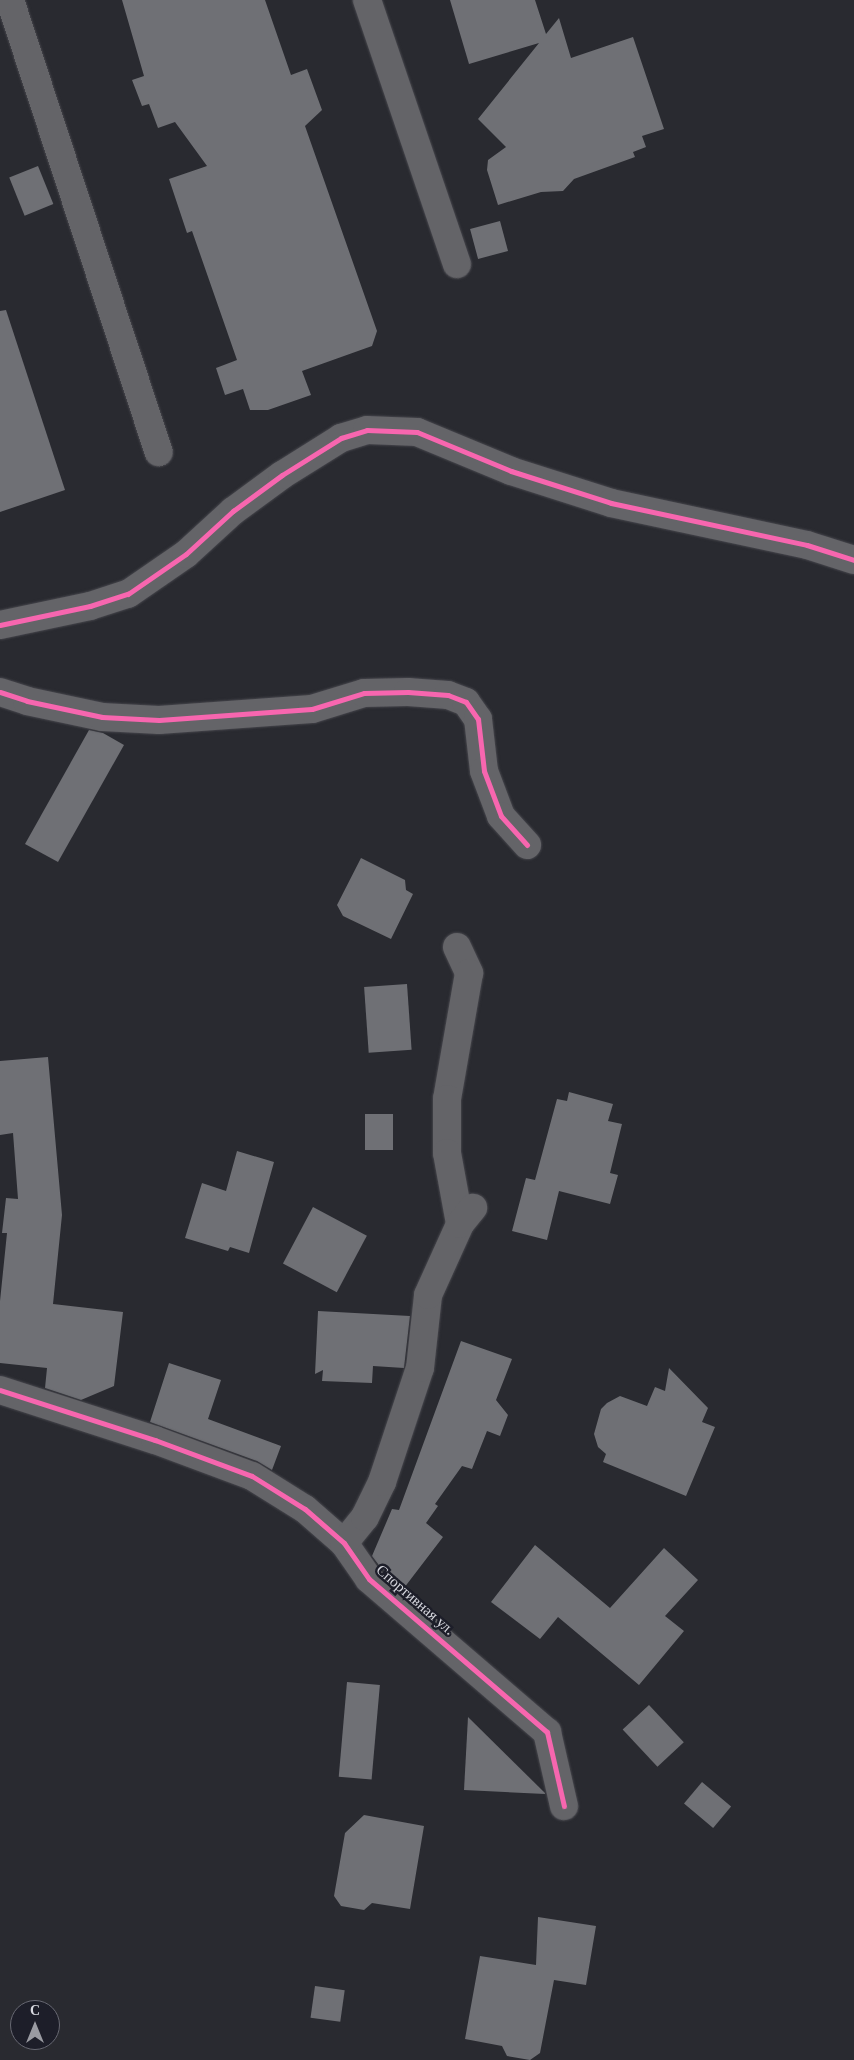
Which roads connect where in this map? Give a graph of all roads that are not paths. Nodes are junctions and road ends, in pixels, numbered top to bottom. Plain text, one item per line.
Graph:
1 (10, 0) edge
2 (367, 0) edge
3 (457, 264) dead end
4 (159, 452) dead end
5 (854, 560) edge
6 (0, 625) edge
7 (0, 692) edge
8 (527, 845) dead end
9 (457, 947) dead end
10 (0, 1390) edge
11 (344, 1542) junction
12 (564, 1806) dead end

1 - 4 street
2 - 3 street
5 - 6 street
7 - 8 street
9 - 11 street
10 - 11 street, Спортивная ул.
11 - 12 street, Спортивная ул.

